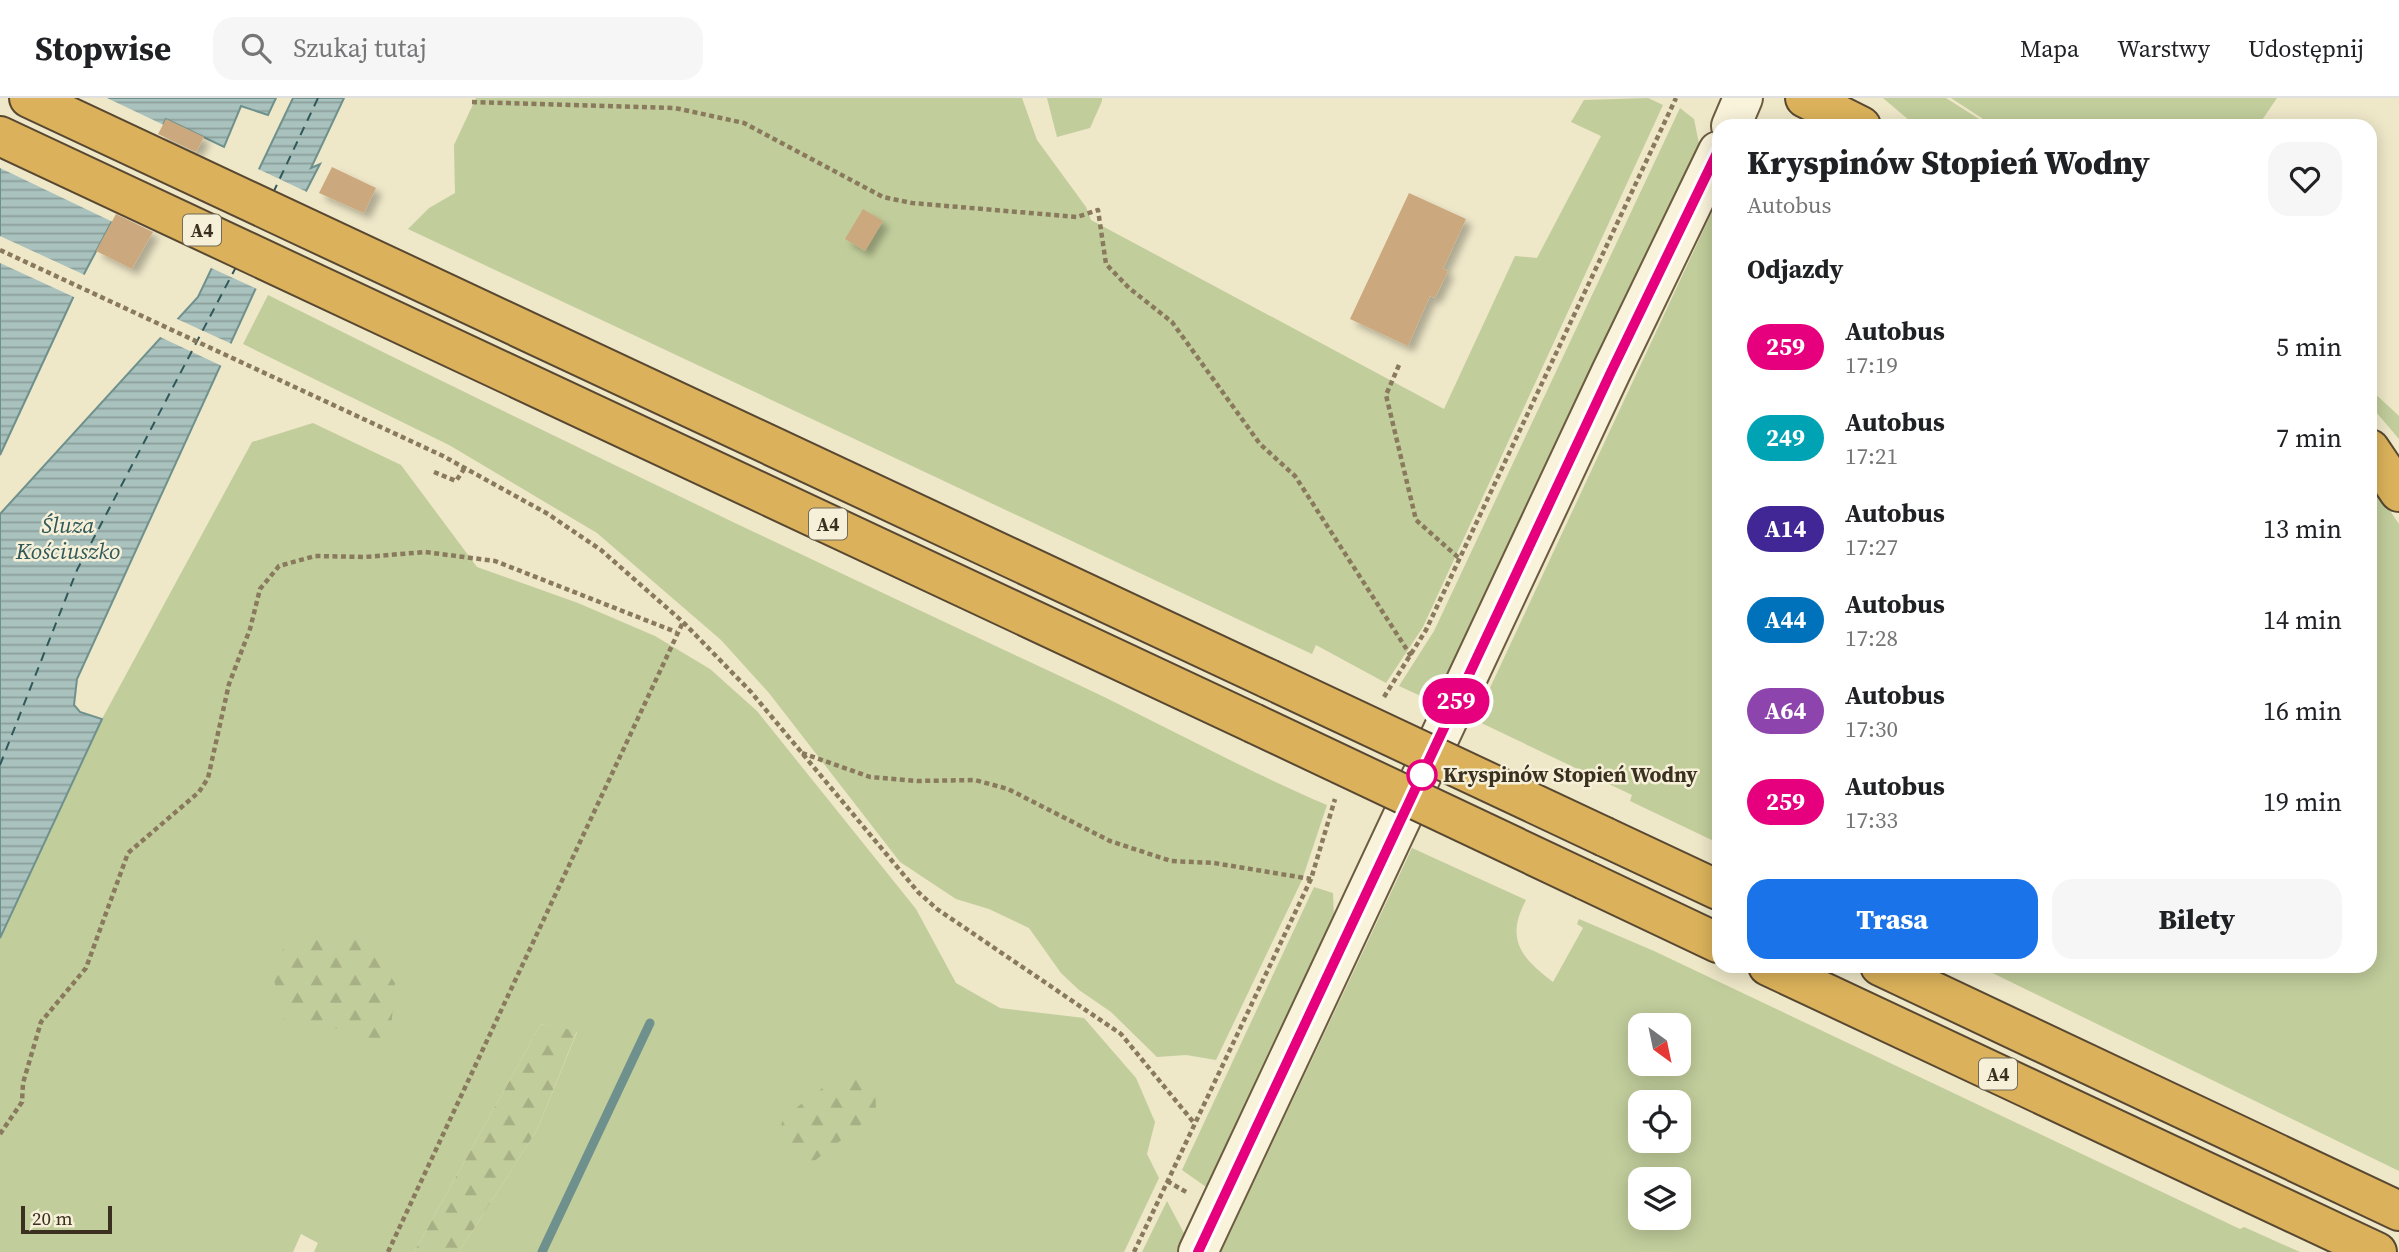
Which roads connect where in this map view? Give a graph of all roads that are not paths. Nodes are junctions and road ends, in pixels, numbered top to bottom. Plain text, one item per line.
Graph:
1 (29, 98) edge
2 (1743, 98) edge
3 (1805, 98) edge
4 (1734, 119) edge
5 (1847, 119) edge
6 (0, 136) edge
7 (1712, 163) edge
8 (2377, 459) edge
9 (2399, 492) edge
10 (1712, 887) edge
11 (1712, 940) edge
12 (1783, 973) edge
13 (1895, 973) edge
14 (2271, 1150) junction
15 (2227, 1182) junction
16 (2399, 1188) edge
17 (2399, 1211) edge
18 (1198, 1252) edge
19 (2334, 1252) edge
20 (2377, 1252) edge

1 - 10 highway, A4, bridge
2 - 4 main road
3 - 5 highway
6 - 11 highway, A4, bridge
7 - 18 main road
8 - 9 highway
12 - 15 highway, A4
13 - 14 highway, A4
14 - 16 highway
14 - 17 highway, A4
15 - 19 highway
15 - 20 highway, A4

